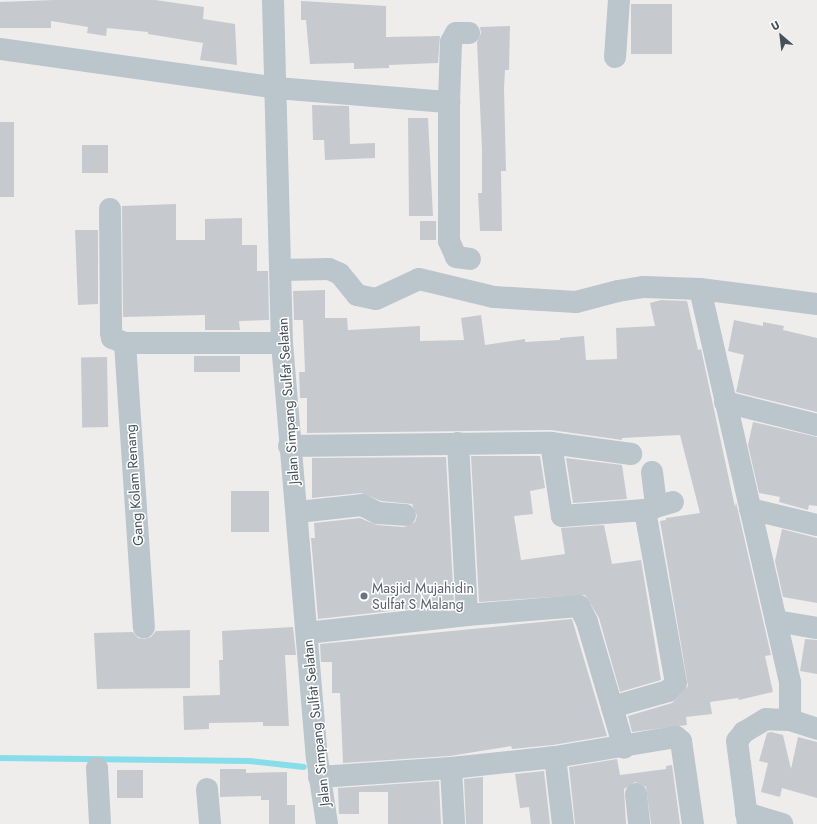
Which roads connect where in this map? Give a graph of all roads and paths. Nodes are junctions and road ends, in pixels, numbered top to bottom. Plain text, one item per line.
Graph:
1 (274, 0) edge
2 (619, 0) edge
3 (469, 33) dead end
4 (0, 49) edge
5 (615, 57) dead end
6 (277, 88) junction
7 (449, 102) junction
8 (110, 209) dead end
9 (470, 259) dead end
10 (281, 270) junction
11 (700, 289) junction
12 (817, 304) edge
13 (125, 343) junction
14 (282, 344) junction
15 (725, 402) junction
16 (817, 425) edge
17 (458, 443) junction
18 (551, 443) junction
19 (289, 446) junction
20 (631, 454) dead end
21 (652, 472) dead end
22 (658, 506) junction
23 (750, 509) junction
24 (298, 512) junction
25 (405, 515) dead end
26 (817, 525) edge
27 (467, 615) junction
28 (776, 621) junction
29 (144, 627) dead end
30 (817, 628) edge
31 (307, 633) junction
32 (612, 707) junction
33 (790, 720) junction
34 (817, 730) edge
35 (624, 748) junction
36 (555, 757) junction
37 (97, 768) dead end
38 (451, 768) junction
39 (318, 777) junction
40 (208, 789) dead end
41 (636, 794) dead end
42 (747, 818) edge
43 (100, 824) edge
44 (210, 824) edge
45 (327, 824) edge
46 (454, 824) edge
47 (563, 824) edge
48 (639, 824) edge
49 (693, 824) edge
50 (782, 824) edge

1 - 6 street, Jalan Simpang Sulfat Selatan
2 - 5 street
3 - 7 street
4 - 6 street
6 - 7 street
6 - 10 street, Jalan Simpang Sulfat Selatan
7 - 9 street
8 - 13 street
10 - 11 street
10 - 14 street, Jalan Simpang Sulfat Selatan
11 - 12 street
11 - 15 street
13 - 14 street
13 - 29 street, Gang Kolam Renang
14 - 19 street, Jalan Simpang Sulfat Selatan
15 - 16 street
15 - 23 street
17 - 18 street
17 - 19 street
17 - 27 street
18 - 20 street
18 - 22 street
19 - 24 street, Jalan Simpang Sulfat Selatan
21 - 22 street
22 - 32 street
23 - 26 street
23 - 28 street
24 - 25 street
24 - 31 street, Jalan Simpang Sulfat Selatan
27 - 31 street
27 - 32 street
28 - 30 street
28 - 33 street
31 - 39 street, Jalan Simpang Sulfat Selatan
32 - 35 street
33 - 34 street
33 - 42 street
35 - 36 street
35 - 49 street
36 - 38 street
36 - 47 street
37 - 43 street
38 - 39 street
38 - 46 street
39 - 45 street, Jalan Simpang Sulfat Selatan
40 - 44 street
41 - 48 street
42 - 50 street

